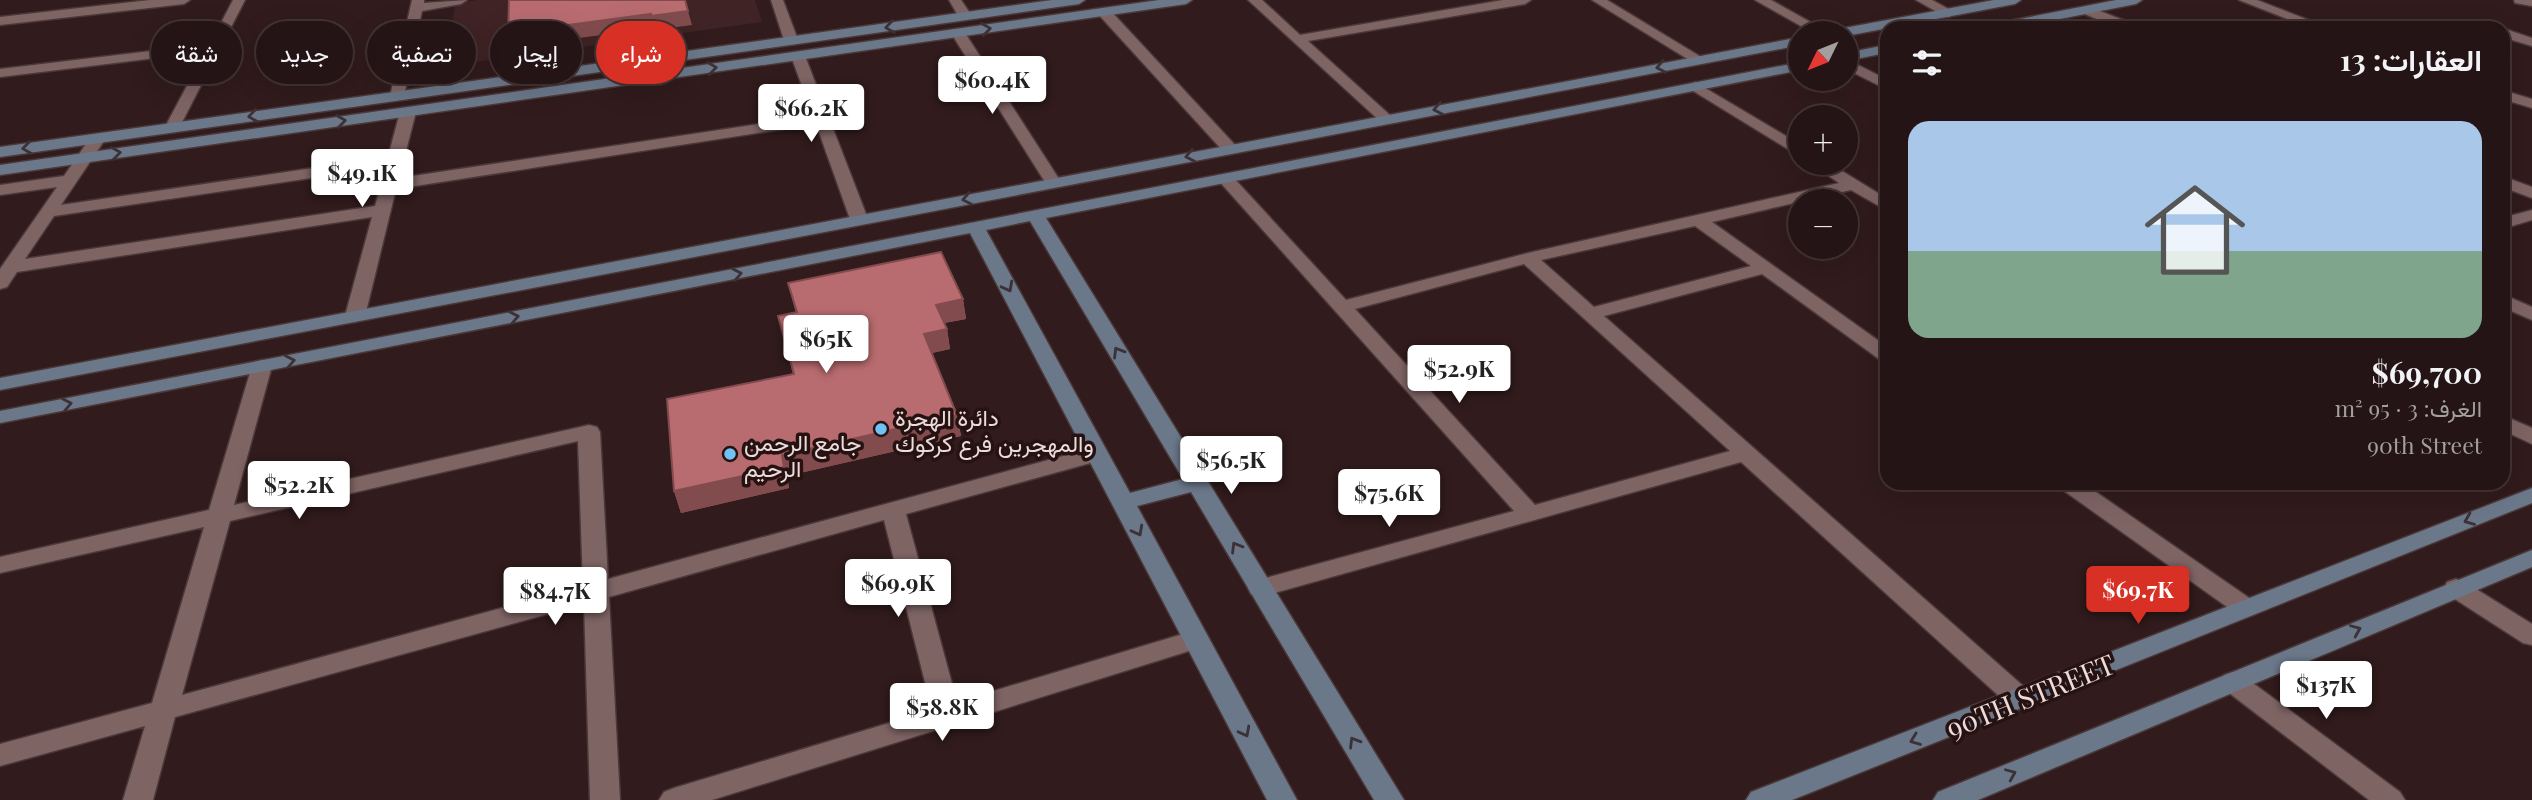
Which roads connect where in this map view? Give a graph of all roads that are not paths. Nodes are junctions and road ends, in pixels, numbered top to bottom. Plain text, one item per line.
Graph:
1 (184, 0) edge
2 (239, 0) edge
3 (461, 0) edge
4 (777, 0) edge
5 (955, 0) edge
6 (1079, 0) edge
7 (1186, 0) edge
8 (1254, 0) edge
9 (1525, 0) edge
10 (1598, 0) edge
11 (1761, 0) edge
12 (1922, 0) edge
13 (2014, 0) edge
14 (2136, 0) edge
15 (2245, 0) edge
16 (2520, 0) edge
17 (1168, 1) edge
18 (2532, 2) edge
19 (417, 4) edge
20 (2087, 10) junction
21 (1104, 12) junction
22 (1948, 13) junction
23 (965, 16) junction
24 (0, 21) edge
25 (228, 21) edge
26 (1800, 21) edge
27 (1904, 21) edge
28 (2030, 21) edge
29 (2114, 21) edge
30 (2303, 21) edge
31 (1880, 25) edge
32 (2522, 25) dead end
33 (2510, 29) edge
34 (1858, 30) edge
35 (958, 33) junction
36 (2510, 34) edge
37 (1298, 39) junction
38 (2532, 42) edge
39 (1788, 43) edge
40 (794, 48) junction
41 (1880, 50) edge
42 (1736, 53) junction
43 (151, 55) edge
44 (1858, 55) edge
45 (1699, 60) junction
46 (1788, 68) edge
47 (1858, 70) edge
48 (1766, 72) junction
49 (0, 73) edge
50 (1880, 82) edge
51 (196, 84) edge
52 (1695, 86) junction
53 (397, 96) junction
54 (2510, 97) edge
55 (2532, 104) edge
56 (408, 111) junction
57 (822, 119) junction
58 (1386, 119) junction
59 (173, 127) junction
60 (98, 138) junction
61 (1788, 144) edge
62 (1230, 149) junction
63 (0, 152) edge
64 (86, 158) junction
65 (395, 161) junction
66 (0, 170) edge
67 (1837, 175) edge
68 (1225, 178) junction
69 (69, 180) junction
70 (1053, 183) junction
71 (2510, 184) edge
72 (388, 185) junction
73 (1853, 185) junction
74 (0, 190) edge
75 (2532, 193) edge
76 (1880, 201) edge
77 (382, 210) junction
78 (48, 212) junction
79 (1035, 215) junction
80 (2532, 215) edge
81 (859, 219) junction
82 (1698, 220) junction
83 (2510, 222) edge
84 (976, 227) junction
85 (1528, 258) junction
86 (1765, 268) junction
87 (4, 274) edge
88 (2510, 304) edge
89 (1342, 307) junction
90 (1590, 314) junction
91 (2532, 314) edge
92 (355, 316) junction
93 (1880, 351) edge
94 (262, 366) junction
95 (43, 376) junction
96 (0, 384) edge
97 (22, 413) junction
98 (0, 417) edge
99 (2510, 425) edge
100 (2532, 437) edge
101 (1097, 454) junction
102 (1744, 454) junction
103 (1197, 483) junction
104 (2078, 490) edge
105 (2532, 495) edge
106 (1122, 503) junction
107 (893, 510) junction
108 (1530, 514) junction
109 (219, 517) junction
110 (2532, 558) edge
111 (0, 565) edge
112 (1261, 588) junction
113 (2456, 588) junction
114 (598, 591) junction
115 (2246, 608) junction
116 (2532, 636) edge
117 (1196, 639) junction
118 (2233, 682) junction
119 (2020, 699) junction
120 (164, 710) junction
121 (947, 716) junction
122 (0, 755) edge
123 (138, 800) edge
124 (605, 800) edge
125 (674, 800) edge
126 (1282, 800) edge
127 (1389, 800) edge
128 (1761, 800) edge
129 (1948, 800) edge
130 (2390, 800) edge

1 - 24 street
2 - 25 street
3 - 19 street
4 - 40 street
5 - 23 street
6 - 23 street
7 - 17 street
8 - 37 street
9 - 37 street
10 - 45 street
11 - 26 street
12 - 22 street
13 - 22 street
14 - 20 street
15 - 30 street
16 - 18 street
17 - 21 street
19 - 53 street
20 - 28 street
20 - 29 street
35 -> 21 street
21 - 62 street
22 - 27 street
23 -> 40 street
31 - 34 street
32 - 33 street
35 - 40 street
35 - 70 street
36 - 38 street
37 - 58 street
39 - 42 street
40 - 53 street
56 -> 40 street
40 - 57 street
41 - 44 street
42 - 45 street
42 - 48 street
43 - 49 street
45 -> 58 street
46 - 48 street
47 - 50 street
48 - 52 street
51 - 59 street
52 - 61 street
52 - 68 street
53 -> 59 street
54 - 55 street
64 -> 56 street
56 - 65 street
57 - 72 street
57 - 81 street
58 - 62 street
59 - 60 street
60 -> 63 street
60 - 64 street
62 -> 70 street
64 - 66 street
64 - 69 street
65 - 72 street
65 - 78 street
67 - 73 street
68 - 79 street
68 - 89 street
69 - 74 street
69 - 78 street
70 -> 81 street
71 - 75 street
72 - 77 street
73 - 76 street
73 - 82 street
77 - 87 street
77 - 92 street
78 - 87 street
79 - 84 street
103 -> 79 street
80 - 83 street
81 - 92 street
82 - 85 street
82 - 86 street
94 -> 84 street
84 -> 101 street
85 - 89 street
85 - 90 street
86 - 90 street
86 - 93 street
88 - 91 street
89 - 108 street
90 - 102 street
92 - 95 street
97 -> 94 street
94 - 109 street
95 - 96 street
95 - 97 street
97 - 98 street
99 - 100 street
101 - 106 street
101 - 107 street
102 - 108 street
102 - 119 street
103 - 106 street
112 -> 103 street
104 - 115 street
105 -> 115 street, 90TH STREET
106 -> 117 street
107 - 114 street
107 - 121 street
108 - 112 street
109 - 111 street
109 - 114 street
109 - 120 street
110 - 113 street
127 -> 112 street
113 - 116 street
118 -> 113 street
114 - 120 street
114 - 124 street
115 - 119 street, 90TH STREET
117 - 121 street
117 -> 126 street
129 -> 118 street
118 - 130 street
119 -> 128 street, 90TH STREET
120 - 122 street
120 - 123 street
121 - 125 street

